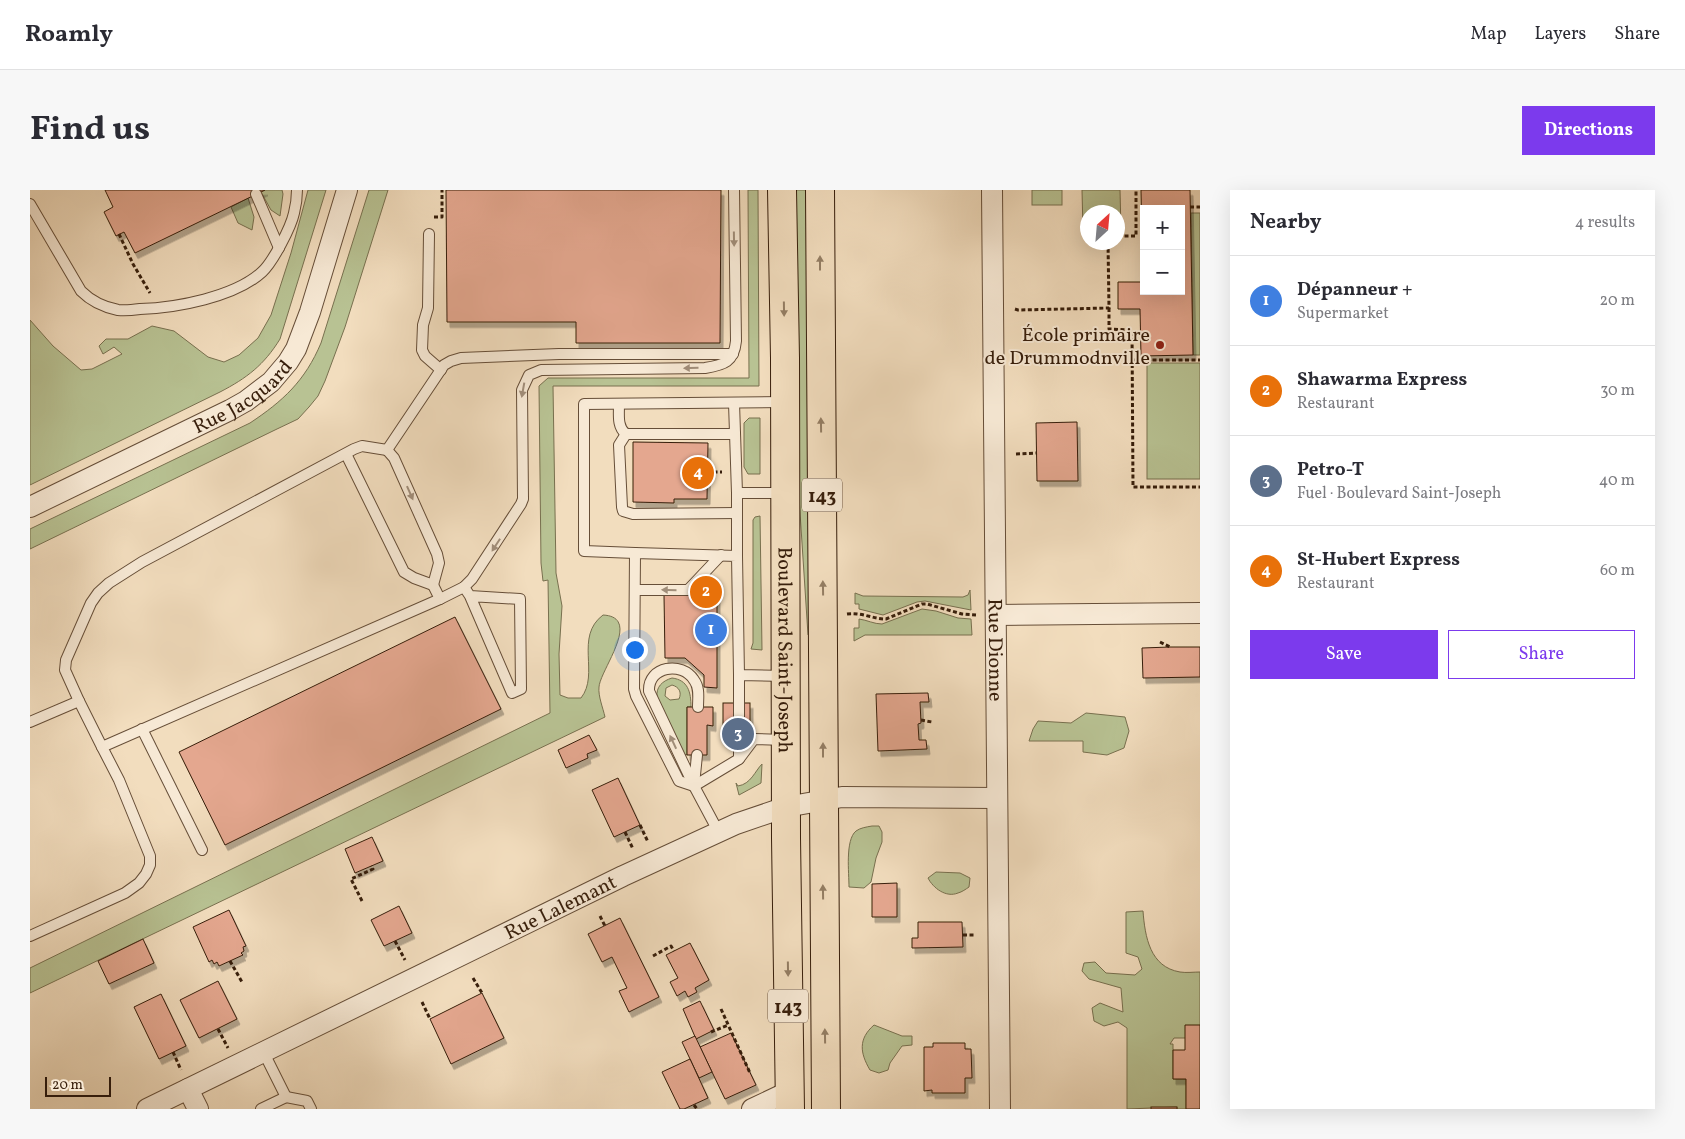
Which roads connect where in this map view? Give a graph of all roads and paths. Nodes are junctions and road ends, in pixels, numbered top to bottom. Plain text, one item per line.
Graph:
1 (297, 190) edge
2 (348, 190) edge
3 (442, 190) edge
4 (734, 190) edge
5 (782, 190) edge
6 (820, 190) edge
7 (992, 190) edge
8 (1136, 190) edge
9 (256, 194) dead end
10 (30, 204) edge
11 (1190, 207) dead end
12 (1200, 207) edge
13 (119, 234) dead end
14 (429, 234) joint
15 (1125, 236) edge
16 (278, 248) junction
17 (1108, 250) edge
18 (159, 308) junction
19 (1109, 308) junction
20 (1015, 309) dead end
21 (732, 354) junction
22 (1133, 360) junction
23 (1200, 360) edge
24 (441, 370) junction
25 (785, 402) junction
26 (734, 403) junction
27 (619, 404) junction
28 (626, 434) junction
29 (735, 434) junction
30 (387, 450) junction
31 (346, 454) junction
32 (1016, 454) dead end
33 (1037, 454) dead end
34 (1200, 487) edge
35 (737, 493) junction
36 (785, 493) junction
37 (30, 507) edge
38 (737, 513) junction
39 (635, 553) junction
40 (721, 555) junction
41 (738, 556) junction
42 (433, 585) junction
43 (635, 590) junction
44 (467, 592) junction
45 (440, 599) junction
46 (1200, 613) edge
47 (846, 614) dead end
48 (974, 615) dead end
49 (996, 615) junction
50 (1160, 642) dead end
51 (1170, 647) dead end
52 (739, 675) junction
53 (786, 676) junction
54 (79, 701) junction
55 (698, 707) dead end
56 (921, 720) dead end
57 (30, 722) edge
58 (932, 722) dead end
59 (142, 729) junction
60 (786, 740) junction
61 (102, 747) junction
62 (697, 755) dead end
63 (739, 759) junction
64 (694, 786) junction
65 (997, 798) junction
66 (823, 799) junction
67 (786, 807) junction
68 (640, 825) dead end
69 (718, 831) junction
70 (625, 832) dead end
71 (648, 842) dead end
72 (202, 850) dead end
73 (633, 850) dead end
74 (371, 866) dead end
75 (362, 901) dead end
76 (600, 916) dead end
77 (605, 926) dead end
78 (963, 935) dead end
79 (30, 936) edge
80 (976, 936) dead end
81 (395, 941) dead end
82 (674, 951) dead end
83 (653, 956) dead end
84 (230, 961) dead end
85 (405, 961) dead end
86 (472, 978) dead end
87 (242, 982) dead end
88 (482, 993) dead end
89 (422, 1002) dead end
90 (721, 1009) dead end
91 (430, 1019) dead end
92 (728, 1024) junction
93 (218, 1028) dead end
94 (710, 1032) dead end
95 (228, 1048) dead end
96 (262, 1051) junction
97 (173, 1052) dead end
98 (181, 1070) dead end
99 (750, 1073) dead end
100 (188, 1089) junction
101 (790, 1100) edge
102 (282, 1102) edge
103 (694, 1104) dead end
104 (147, 1109) edge
105 (198, 1109) edge
106 (262, 1109) edge
107 (311, 1109) edge
108 (697, 1109) edge
109 (752, 1109) edge
110 (826, 1109) edge
111 (1000, 1109) edge

1 - 16 lane
2 - 37 street, Rue Jacquard
3 - 14 path
4 -> 21 lane
5 -> 25 main road, Boulevard Saint-Joseph / 143
66 -> 6 main road, Boulevard Saint-Joseph / 143
7 - 49 street, Rue Dionne
8 - 15 path
9 - 16 lane
10 - 18 lane
11 - 12 path
13 - 18 path
14 - 24 lane
16 - 18 lane
17 - 19 path
19 - 20 path
19 - 22 path
21 - 24 lane
21 -> 44 lane
22 - 23 path
22 - 34 path
24 - 30 lane
25 - 26 lane
25 - 36 main road, Boulevard Saint-Joseph / 143
26 - 27 lane
26 - 29 lane
27 - 28 lane
27 - 39 lane
28 - 29 lane
28 - 38 lane
29 - 35 lane
30 - 31 lane
30 -> 42 lane
31 - 42 lane
31 - 54 lane
32 - 33 path
35 - 36 lane
35 - 38 lane
36 - 53 main road, Boulevard Saint-Joseph / 143
38 - 41 lane
39 - 40 lane
39 - 43 lane
40 - 41 lane
40 -> 43 lane
41 - 52 lane
42 - 45 lane
43 - 64 lane
44 - 44 lane
44 - 45 lane
45 - 59 lane
46 - 49 street
47 - 48 path
49 - 65 street, Rue Dionne
50 - 51 path
52 - 53 lane
52 - 63 lane
53 - 60 main road, Boulevard Saint-Joseph / 143
54 - 57 lane
54 - 61 lane
64 -> 55 lane
56 - 58 path
59 - 61 lane
59 - 72 lane
60 - 63 lane
60 - 67 main road, Boulevard Saint-Joseph / 143
61 - 79 lane
62 - 64 lane
63 - 64 lane
64 - 69 lane
65 - 66 street, Rue Lalemant
65 - 111 street, Rue Dionne
66 - 67 street, Rue Lalemant
110 -> 66 main road, Boulevard Saint-Joseph / 143
67 - 69 street, Rue Lalemant
67 -> 101 main road, Boulevard Saint-Joseph / 143
68 - 71 path
69 - 96 street, Rue Lalemant
70 - 73 path
74 - 75 path
76 - 77 path
78 - 80 path
81 - 85 path
82 - 83 path
84 - 87 path
86 - 88 path
89 - 91 path
90 - 92 path
92 - 94 path
92 - 99 path
93 - 95 path
96 - 100 street, Rue Lalemant
96 - 102 lane
97 - 98 path
100 - 104 street, Rue Lalemant
100 - 105 street
101 - 109 street
102 - 106 lane
102 - 107 lane
103 - 108 path

